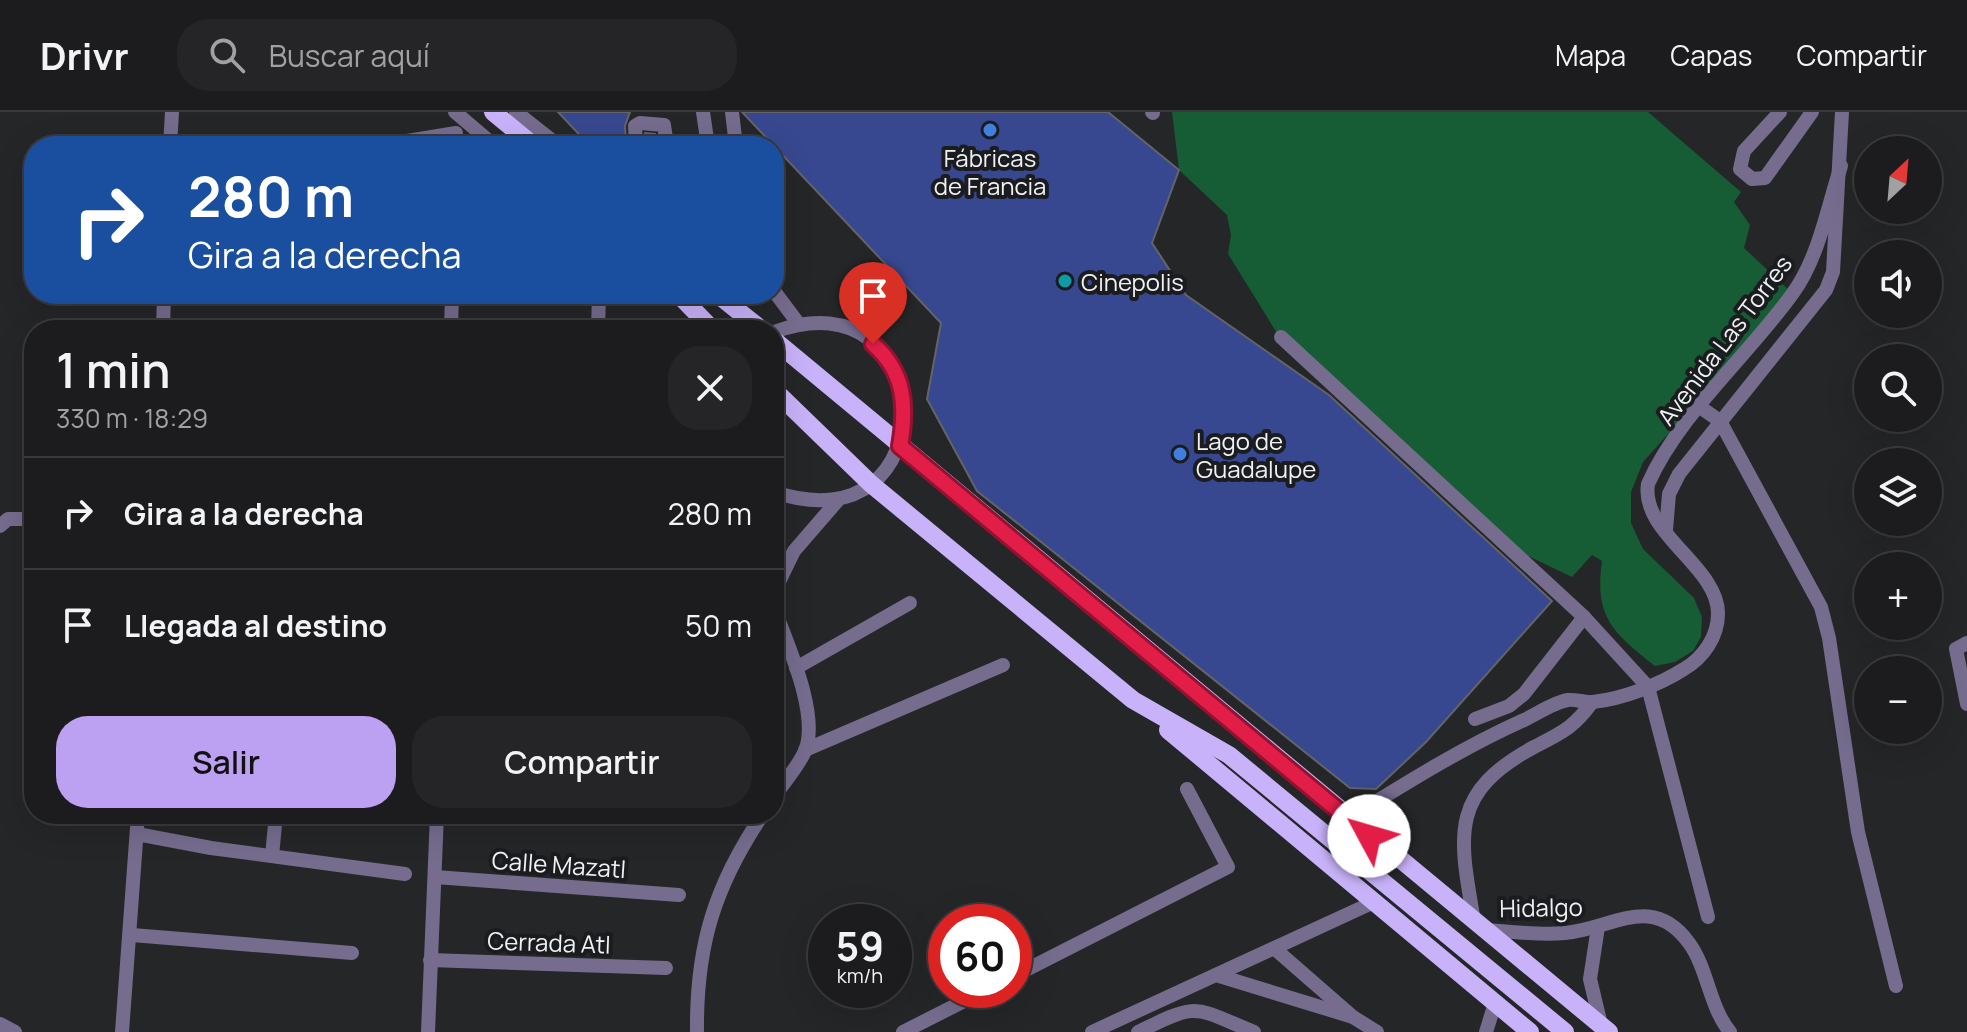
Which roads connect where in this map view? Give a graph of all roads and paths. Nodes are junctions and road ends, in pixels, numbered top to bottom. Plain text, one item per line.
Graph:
1 (172, 112) edge
2 (456, 112) edge
3 (476, 112) edge
4 (493, 112) edge
5 (516, 112) edge
6 (703, 112) edge
7 (732, 112) edge
8 (1780, 112) edge
9 (1812, 112) edge
10 (1842, 112) edge
11 (171, 136) edge
12 (456, 136) edge
13 (484, 136) edge
14 (504, 136) edge
15 (522, 136) edge
16 (546, 136) edge
17 (636, 136) edge
18 (666, 136) edge
19 (707, 136) edge
20 (735, 136) edge
21 (1841, 166) junction
22 (688, 304) edge
23 (730, 304) edge
24 (784, 304) edge
25 (703, 320) edge
26 (750, 320) edge
27 (798, 323) junction
28 (784, 328) edge
29 (1281, 337) dead end
30 (784, 348) edge
31 (784, 400) edge
32 (1700, 407) junction
33 (1720, 421) junction
34 (900, 446) junction
35 (871, 484) junction
36 (784, 495) edge
37 (839, 499) junction
38 (24, 519) edge
39 (0, 526) edge
40 (1666, 530) junction
41 (784, 572) edge
42 (910, 603) dead end
43 (1584, 617) junction
44 (784, 635) edge
45 (1967, 643) edge
46 (1003, 665) dead end
47 (796, 668) junction
48 (1648, 687) junction
49 (1133, 700) junction
50 (1592, 702) junction
51 (1967, 704) edge
52 (1475, 719) dead end
53 (805, 750) junction
54 (784, 782) edge
55 (1187, 789) dead end
56 (1348, 819) junction
57 (138, 824) edge
58 (275, 824) edge
59 (437, 824) edge
60 (756, 824) edge
61 (137, 834) junction
62 (272, 856) junction
63 (405, 874) dead end
64 (435, 877) junction
65 (679, 895) dead end
66 (1374, 902) junction
67 (1708, 917) dead end
68 (1480, 925) junction
69 (1598, 927) junction
70 (132, 935) junction
71 (1275, 949) junction
72 (352, 953) dead end
73 (430, 960) junction
74 (1032, 967) edge
75 (666, 968) dead end
76 (1216, 975) junction
77 (1896, 986) dead end
78 (1495, 1003) junction
79 (950, 1008) edge
80 (1353, 1017) junction
81 (0, 1024) edge
82 (1605, 1029) edge
83 (15, 1032) edge
84 (122, 1032) edge
85 (428, 1032) edge
86 (697, 1032) edge
87 (903, 1032) edge
88 (1092, 1032) edge
89 (1138, 1032) edge
90 (1254, 1032) edge
91 (1377, 1032) edge
92 (1486, 1032) edge
93 (1530, 1032) edge
94 (1565, 1032) edge
95 (1730, 1032) edge

1 - 11 street
2 - 12 street
2 - 13 street
3 - 14 main road
4 - 15 main road
5 - 16 street
6 - 19 street
7 - 20 street
8 - 9 street
10 - 21 street, Avenida Las Torres
17 - 18 street
21 - 32 street, Avenida Las Torres
21 - 33 street, Avenida Las Torres
22 - 25 main road
23 - 26 main road
24 - 27 street
27 - 28 street
27 - 34 street
29 - 43 street
30 - 34 main road
31 - 35 main road
32 - 33 street
32 - 40 street, Avenida Las Torres
33 - 40 street, Avenida Las Torres
33 - 77 street
34 - 35 street
34 - 56 main road
35 - 37 street
35 - 49 main road
36 - 37 street
37 - 41 street
38 - 39 street
40 - 48 street, Avenida Las Torres
42 - 47 street
43 - 48 street
43 - 52 street
44 - 47 street
45 - 51 street
46 - 53 street
47 - 53 street
48 - 50 street, Avenida Las Torres
48 - 67 street
49 - 66 main road
49 - 94 main road
50 - 56 street, Avenida Las Torres
50 - 68 street
53 - 54 street
55 - 74 street
56 - 68 main road
57 - 61 street
58 - 62 street
59 - 64 street
60 - 86 street
61 - 62 street
61 - 70 street
62 - 63 street
64 - 65 street, Calle Mazatl
64 - 73 street
66 - 71 street
66 - 78 main road
68 - 69 street, Hidalgo
68 - 82 main road
69 - 82 street, Hidalgo
69 - 95 street, Hidalgo
70 - 72 street
70 - 84 street
71 - 76 street
71 - 80 street
73 - 75 street, Cerrada Atl
73 - 85 street
76 - 80 street
76 - 88 street
78 - 92 street
78 - 93 main road
79 - 87 street
80 - 91 street
81 - 83 street
89 - 90 street

